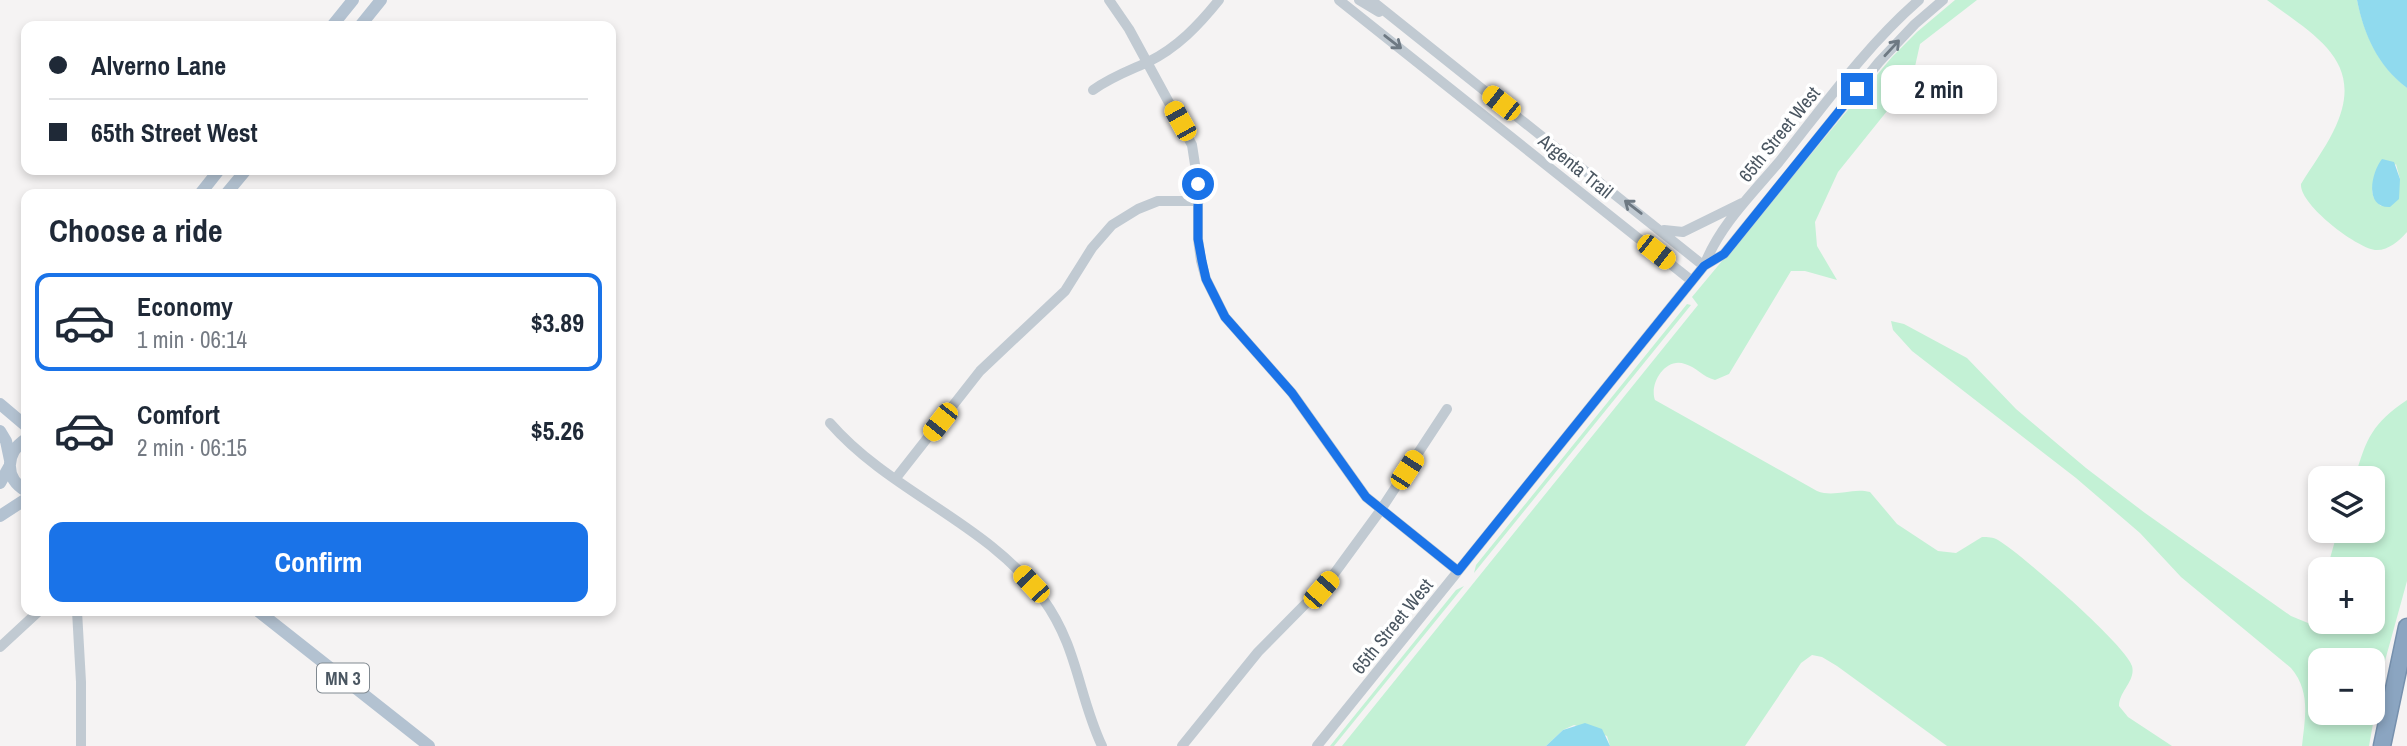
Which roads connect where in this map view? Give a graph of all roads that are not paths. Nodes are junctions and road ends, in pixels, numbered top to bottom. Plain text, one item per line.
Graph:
1 (353, 0) edge
2 (381, 0) edge
3 (1109, 0) edge
4 (1219, 0) edge
5 (1339, 0) edge
6 (1359, 0) edge
7 (1371, 0) edge
8 (1919, 0) edge
9 (1943, 0) edge
10 (1397, 20) junction
11 (336, 21) edge
12 (364, 21) edge
13 (1147, 62) junction
14 (1093, 90) dead end
15 (215, 175) edge
16 (242, 175) edge
17 (204, 189) edge
18 (230, 189) edge
19 (1748, 200) junction
20 (1199, 201) junction
21 (1655, 224) junction
22 (1704, 266) junction
23 (1692, 281) junction
24 (0, 404) edge
25 (1447, 409) dead end
26 (21, 422) edge
27 (830, 423) dead end
28 (0, 431) edge
29 (21, 443) edge
30 (9, 464) junction
31 (896, 478) junction
32 (0, 483) edge
33 (21, 487) edge
34 (21, 502) edge
35 (1380, 511) junction
36 (0, 516) edge
37 (1458, 571) junction
38 (34, 616) edge
39 (77, 616) edge
40 (264, 616) edge
41 (2407, 627) edge
42 (0, 647) edge
43 (81, 746) edge
44 (429, 746) edge
45 (1102, 746) edge
46 (1182, 746) edge
47 (1317, 746) edge
48 (2382, 746) edge

1 - 11 main road
2 - 12 main road
3 - 13 street
4 - 13 street
5 -> 23 street, Argenta Trail
6 - 10 street
7 - 10 street, Argenta Trail
8 - 19 street, 65th Street West
22 -> 9 street, 65th Street West
21 -> 10 street, Argenta Trail
13 - 14 street
13 - 20 street
15 - 17 main road
16 - 18 main road
19 - 21 street
19 - 22 street, 65th Street West
20 - 31 street
20 - 35 street
21 - 22 street, Argenta Trail
22 - 23 street, 65th Street West
23 - 37 street, 65th Street West
24 - 26 main road
25 - 35 street
27 - 31 street
28 - 30 main road
29 - 30 main road
30 - 32 main road
30 - 33 main road
31 - 45 street
34 - 36 main road
35 - 37 street
35 - 46 street
37 - 47 street, 65th Street West
38 - 42 street
39 - 43 street
40 - 44 main road, MN 3
41 - 48 highway

